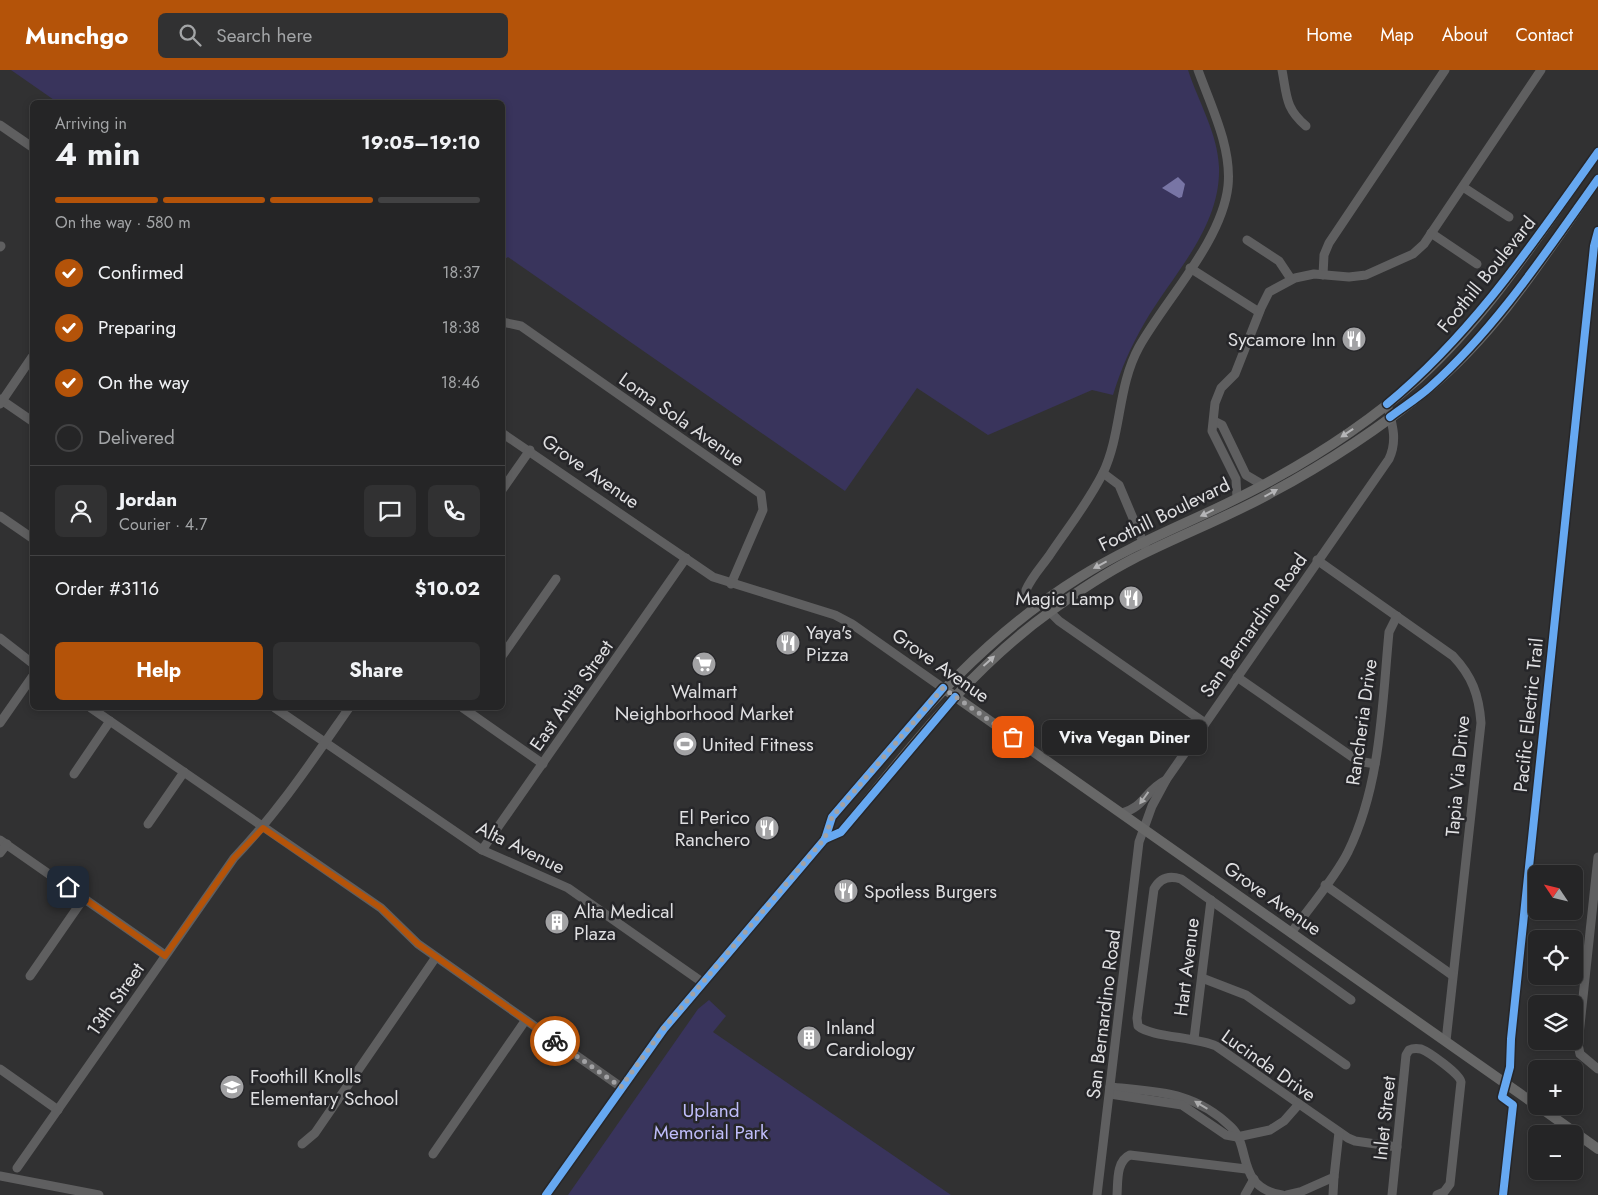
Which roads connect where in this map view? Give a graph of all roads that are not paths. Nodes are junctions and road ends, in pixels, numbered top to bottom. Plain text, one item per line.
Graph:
1 (1199, 70) edge
2 (1282, 70) edge
3 (1445, 70) edge
4 (1541, 70) edge
5 (0, 125) edge
6 (1306, 126) dead end
7 (30, 146) edge
8 (1598, 152) edge
9 (1598, 179) edge
10 (1463, 186) junction
11 (1509, 218) dead end
12 (1431, 233) junction
13 (1247, 240) dead end
14 (1476, 264) dead end
15 (1190, 268) junction
16 (1323, 274) junction
17 (1291, 279) junction
18 (1259, 312) junction
19 (505, 323) edge
20 (30, 360) edge
21 (1, 401) edge
22 (1387, 404) junction
23 (1390, 417) junction
24 (30, 421) edge
25 (1214, 421) junction
26 (505, 434) edge
27 (1227, 434) junction
28 (1217, 440) junction
29 (530, 450) junction
30 (1103, 472) junction
31 (1246, 474) junction
32 (1236, 479) junction
33 (1263, 485) junction
34 (505, 486) edge
35 (1237, 498) junction
36 (0, 516) edge
37 (30, 537) edge
38 (1146, 547) junction
39 (686, 558) junction
40 (1318, 560) junction
41 (556, 579) dead end
42 (731, 584) junction
43 (1034, 609) junction
44 (1050, 611) junction
45 (1397, 616) junction
46 (0, 638) edge
47 (505, 652) edge
48 (30, 662) edge
49 (1237, 676) junction
50 (30, 680) edge
51 (943, 688) junction
52 (955, 696) junction
53 (94, 710) edge
54 (278, 710) edge
55 (348, 710) edge
56 (468, 710) edge
57 (110, 721) junction
58 (0, 723) edge
59 (1205, 723) junction
60 (325, 742) junction
61 (543, 764) junction
62 (1375, 764) junction
63 (184, 772) junction
64 (74, 774) dead end
65 (1166, 780) junction
66 (1122, 813) junction
67 (148, 824) dead end
68 (263, 828) junction
69 (1143, 828) junction
70 (825, 838) junction
71 (3, 842) edge
72 (482, 850) junction
73 (0, 854) edge
74 (1598, 857) edge
75 (1325, 885) junction
76 (84, 898) junction
77 (1211, 900) junction
78 (1291, 933) junction
79 (165, 956) junction
80 (436, 957) junction
81 (1452, 975) junction
82 (30, 976) dead end
83 (1202, 978) junction
84 (702, 982) junction
85 (1351, 1000) dead end
86 (525, 1021) junction
87 (1194, 1039) junction
88 (1446, 1041) junction
89 (1346, 1065) dead end
90 (0, 1069) edge
91 (1598, 1069) edge
92 (621, 1087) junction
93 (1110, 1091) junction
94 (1528, 1100) edge
95 (1299, 1104) junction
96 (58, 1110) junction
97 (1550, 1115) edge
98 (1339, 1132) junction
99 (1237, 1137) junction
100 (302, 1144) dead end
101 (1397, 1147) junction
102 (1598, 1149) edge
103 (433, 1154) dead end
104 (17, 1168) dead end
105 (1246, 1169) junction
106 (0, 1176) edge
107 (1334, 1177) junction
108 (1254, 1179) junction
109 (99, 1195) edge
110 (546, 1195) edge
111 (1097, 1195) edge
112 (1117, 1195) edge
113 (1246, 1195) edge
114 (1282, 1195) edge
115 (1288, 1195) edge
116 (1333, 1195) edge
117 (1392, 1195) edge
118 (1437, 1195) edge

1 - 15 street
2 - 6 street
3 - 16 street
4 - 10 street
5 - 7 street
8 - 22 main road, Foothill Boulevard
9 - 23 main road, Foothill Boulevard
10 - 11 street
10 - 12 street
12 - 14 street
12 - 16 street
13 - 17 street
15 - 18 street
15 - 30 street
16 - 17 street
17 - 18 street
18 - 25 street
19 - 42 street, Loma Sola Avenue
20 - 21 street
21 - 24 street
22 - 23 street, San Bernardino Road
22 -> 33 main road, Foothill Boulevard
38 -> 23 main road, Foothill Boulevard
23 - 40 street, San Bernardino Road
25 - 27 street
25 - 28 street
26 - 29 street, Grove Avenue
27 - 28 street
27 - 31 street
28 - 32 street
29 - 34 street
29 - 39 street, Grove Avenue
30 - 38 street
30 - 43 street
31 - 32 street
31 - 33 street
32 - 35 street
33 - 35 main road, Foothill Boulevard
35 -> 38 main road, Foothill Boulevard
36 - 37 street
38 -> 43 main road, Foothill Boulevard
38 - 44 main road, Foothill Boulevard
39 - 42 street, Grove Avenue
39 - 61 street, East Anita Street
40 - 45 street, Tapia Via Drive
40 - 49 street, San Bernardino Road
41 - 47 street
42 - 51 street, Grove Avenue
43 - 51 main road, Foothill Boulevard
52 -> 44 main road, Foothill Boulevard
44 - 59 street
45 - 62 street, Rancheria Drive
45 - 81 street, Tapia Via Drive
46 - 48 street
49 - 59 street, San Bernardino Road
49 - 62 street
50 - 58 street
51 - 52 main road, Grove Avenue
51 - 70 main road, Foothill Boulevard
52 - 66 main road, Grove Avenue
52 - 70 main road, Foothill Boulevard
53 - 57 street
54 - 60 street, Alta Avenue
55 - 60 street, 13th Street
56 - 61 street
57 - 63 street
57 - 64 street
59 - 65 street, San Bernardino Road
60 - 68 street, 13th Street
60 - 72 street, Alta Avenue
61 - 72 street, East Anita Street
62 - 75 street, Rancheria Drive
63 - 67 street
63 - 68 street
65 -> 66 street
65 - 69 street, San Bernardino Road
66 - 69 main road, Grove Avenue
68 - 79 street, 13th Street
68 - 80 street
69 - 78 main road, Grove Avenue
69 - 93 street, San Bernardino Road
70 - 84 main road
71 - 73 street
71 - 76 street
72 - 84 street, Alta Avenue
74 - 91 street
75 - 78 street, Rancheria Drive
75 - 81 street
76 - 79 street
76 - 82 street
77 - 83 street, Hart Avenue
77 - 85 street, Lucinda Drive
77 - 87 street, Lucinda Drive
78 - 88 main road, Grove Avenue
79 - 96 street, 13th Street
80 - 86 street
80 - 100 street
81 - 88 street, Tapia Via Drive
83 - 87 street, Hart Avenue
83 - 89 street
84 - 92 main road
86 - 92 street
86 - 103 street
87 - 95 street, Lucinda Drive
88 - 94 main road, Grove Avenue
90 - 96 street
92 - 110 main road
93 - 99 street
93 - 111 street, San Bernardino Road
95 - 98 street, Lucinda Drive
95 - 99 street
96 - 104 street, 13th Street
97 - 102 main road, Grove Avenue
98 - 101 street, Lucinda Drive
98 - 107 street
99 - 105 street
101 - 117 street, Inlet Street
101 - 118 street, Inlet Street
105 - 108 street
105 - 112 street
106 - 109 street
107 - 115 street
107 - 116 street
108 - 113 street
108 - 114 street

